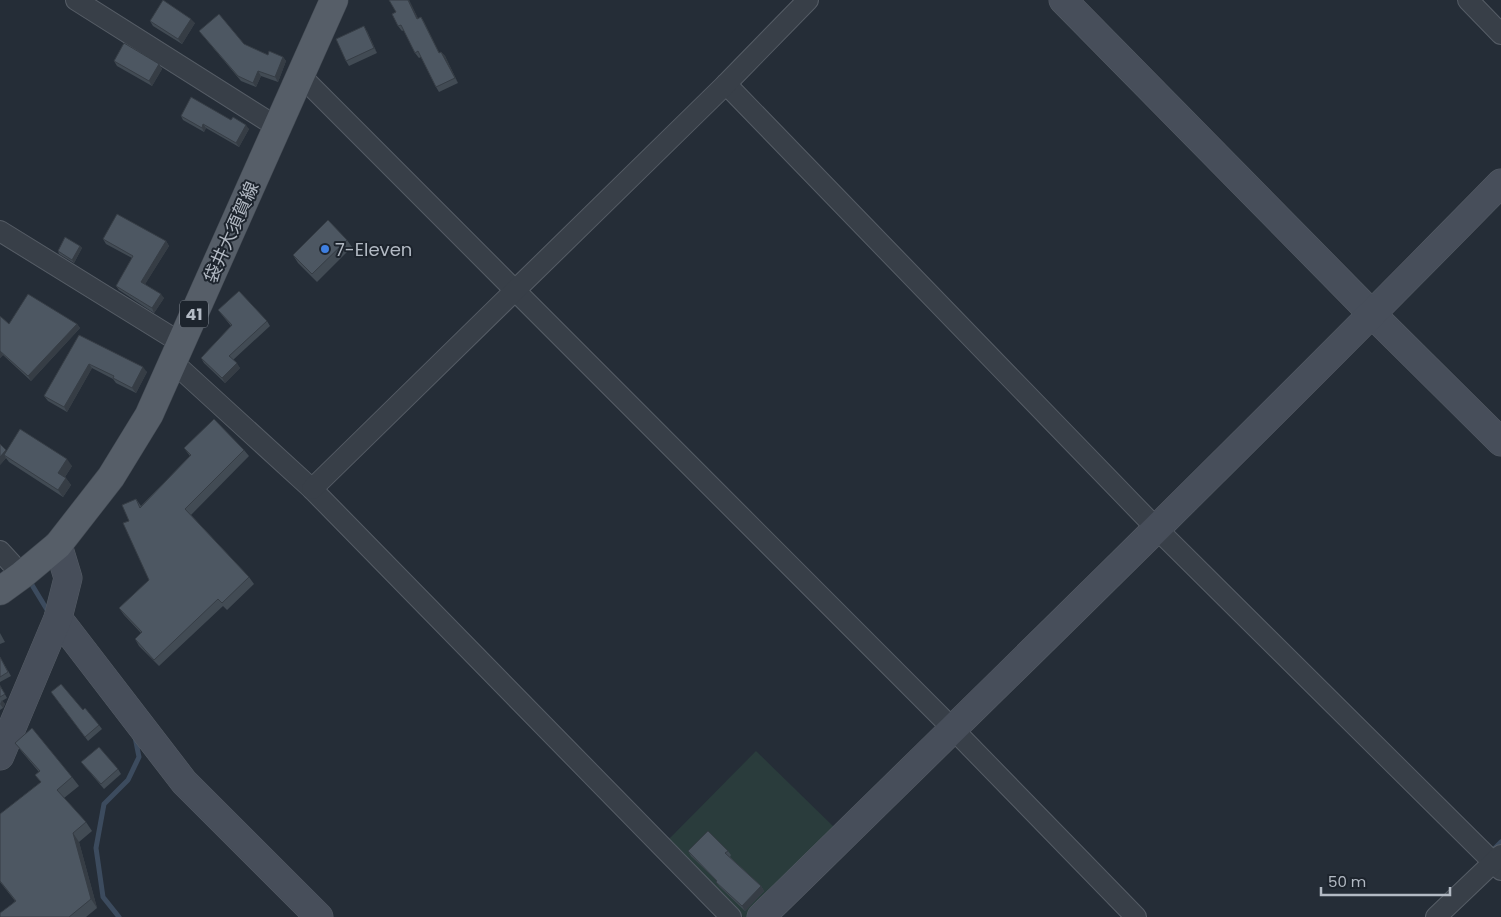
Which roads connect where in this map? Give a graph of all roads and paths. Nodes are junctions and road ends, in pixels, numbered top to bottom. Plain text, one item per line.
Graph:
1 (76, 0) edge
2 (334, 0) edge
3 (808, 0) edge
4 (1064, 0) edge
5 (1468, 0) edge
6 (1501, 34) edge
7 (300, 76) junction
8 (726, 84) junction
9 (278, 127) junction
10 (1501, 183) edge
11 (0, 231) edge
12 (516, 290) junction
13 (1372, 314) junction
14 (177, 353) junction
15 (1501, 442) edge
16 (312, 489) junction
17 (1156, 528) junction
18 (58, 545) junction
19 (0, 551) edge
20 (22, 575) junction
21 (0, 591) edge
22 (58, 618) junction
23 (953, 730) junction
24 (0, 756) edge
25 (1498, 863) edge
26 (319, 917) edge
27 (731, 917) edge
28 (761, 917) edge
29 (1136, 917) edge
30 (1436, 917) edge

1 - 9 street
2 - 7 main road, 袋井大須賀線 / 41
3 - 8 street
4 - 13 street
5 - 6 street
7 - 9 main road, 袋井大須賀線 / 41
7 - 12 street
8 - 12 street
8 - 17 street
9 - 14 main road, 袋井大須賀線 / 41
10 - 13 street
11 - 14 street
12 - 16 street
12 - 23 street
13 - 15 street
13 - 17 street
14 - 16 street
14 - 18 main road, 袋井大須賀線 / 41
16 - 27 street
17 - 23 street
17 - 25 street
18 - 20 main road, 袋井大須賀線 / 41
18 - 22 street
19 - 20 street
20 - 21 main road, 袋井大須賀線 / 41
22 - 24 street
22 - 26 street
23 - 28 street
23 - 29 street
25 - 30 street

